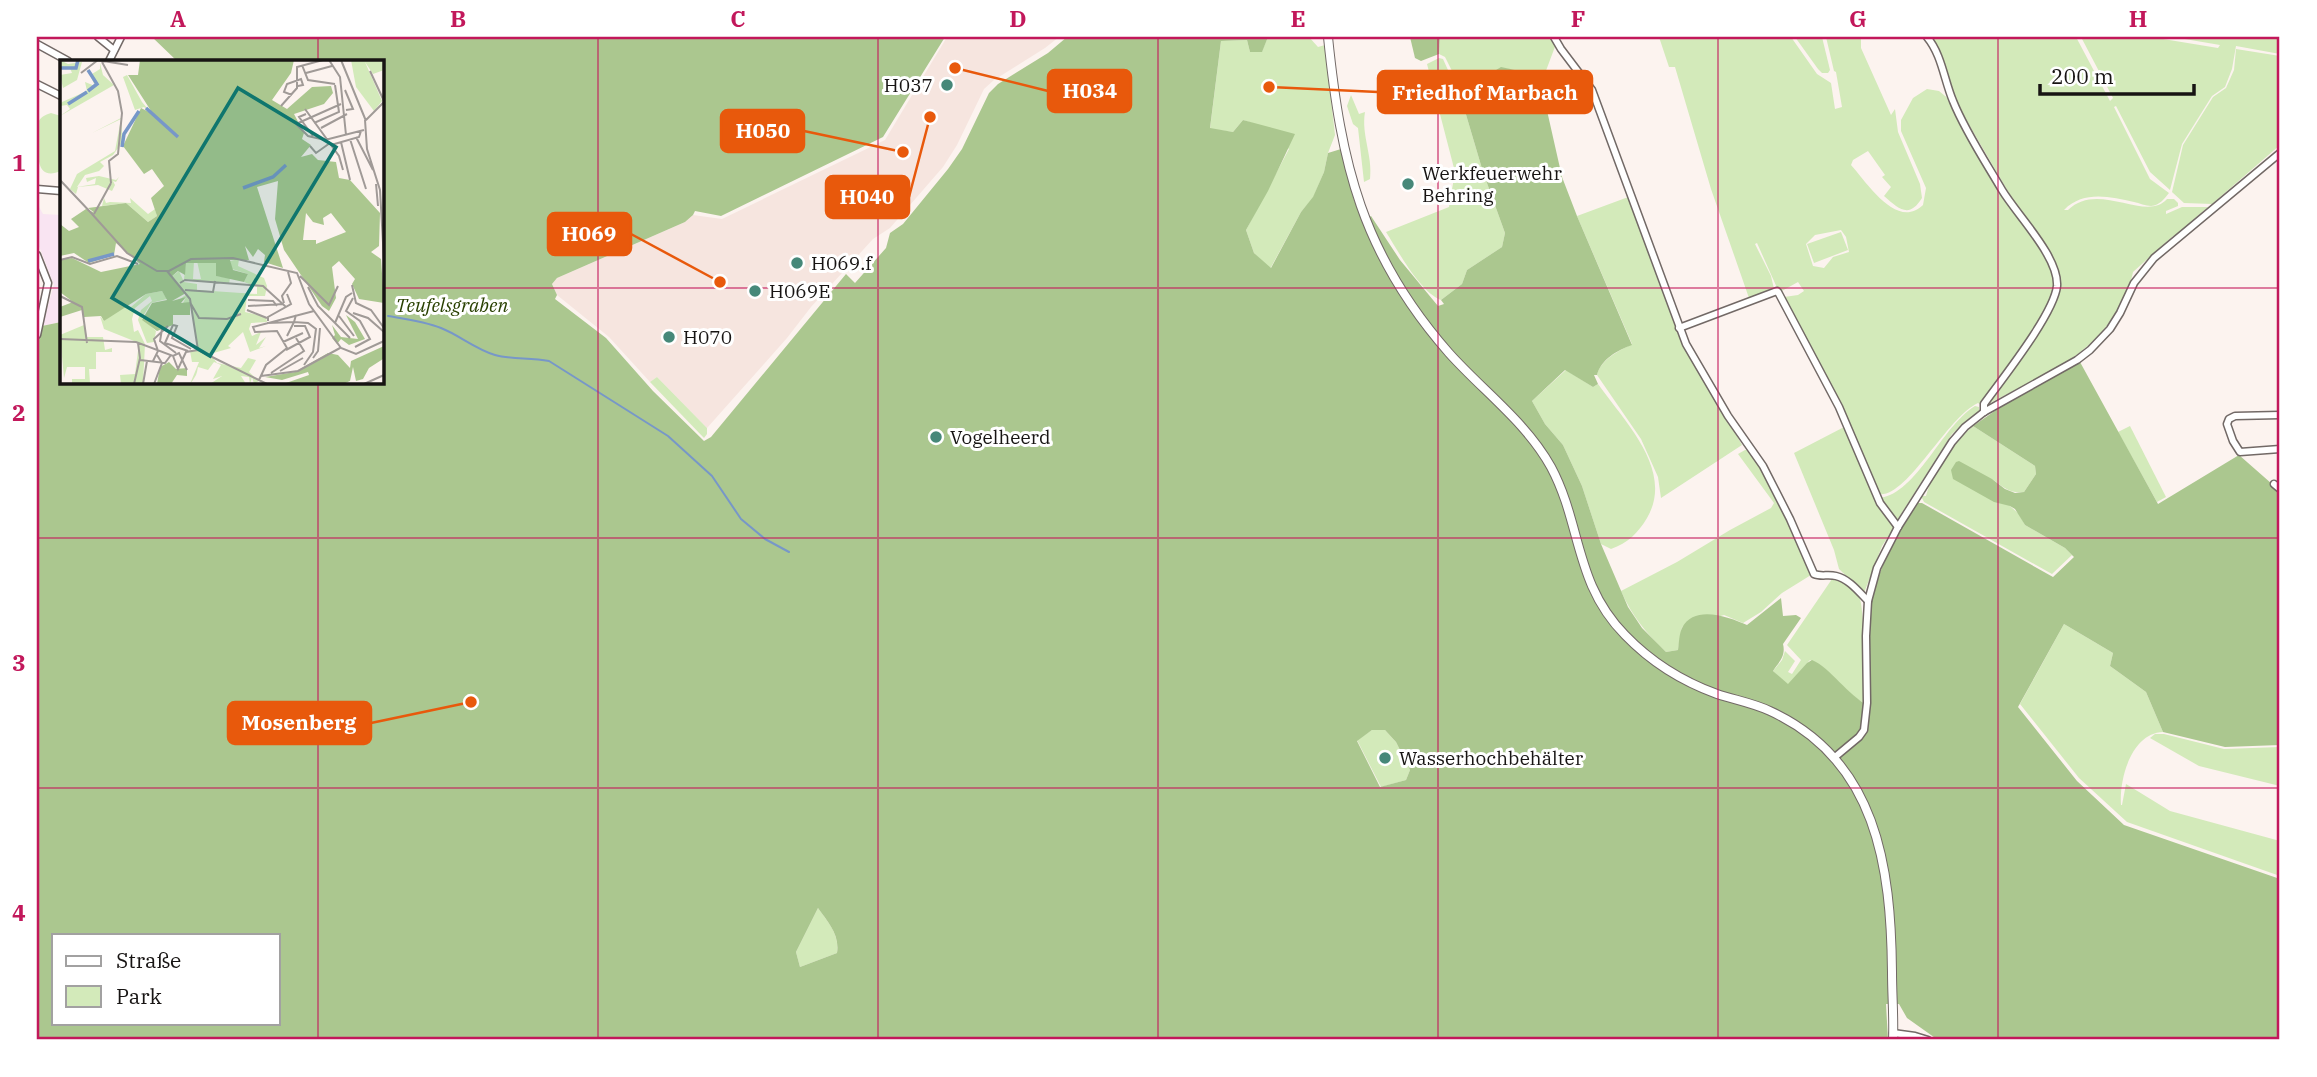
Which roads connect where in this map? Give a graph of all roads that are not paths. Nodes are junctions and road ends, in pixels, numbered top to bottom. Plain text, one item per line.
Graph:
1 (98, 37) edge
2 (121, 37) edge
3 (1328, 37) edge
4 (1554, 37) edge
5 (1927, 37) edge
6 (37, 44) edge
7 (114, 50) junction
8 (66, 60) edge
9 (109, 60) edge
10 (37, 84) edge
11 (60, 96) edge
12 (2280, 153) edge
13 (37, 189) edge
14 (60, 191) edge
15 (37, 255) edge
16 (1679, 328) junction
17 (37, 335) edge
18 (1984, 412) junction
19 (2280, 415) edge
20 (2280, 449) edge
21 (2274, 484) dead end
22 (2280, 489) edge
23 (1898, 527) junction
24 (1868, 601) junction
25 (1835, 757) junction
26 (1915, 1035) junction
27 (1893, 1037) edge
28 (1907, 1040) edge
29 (1928, 1040) edge

1 - 7 street
2 - 7 street
3 - 25 main road
4 - 16 street
5 - 18 street
6 - 8 street
7 - 9 street
10 - 11 street
12 - 18 street
13 - 14 street
15 - 17 street
16 - 23 street
16 - 24 street
18 - 23 street
19 - 20 street
21 - 22 street
23 - 24 street
24 - 25 street
25 - 27 main road
26 - 27 street
26 - 28 street
26 - 29 street

